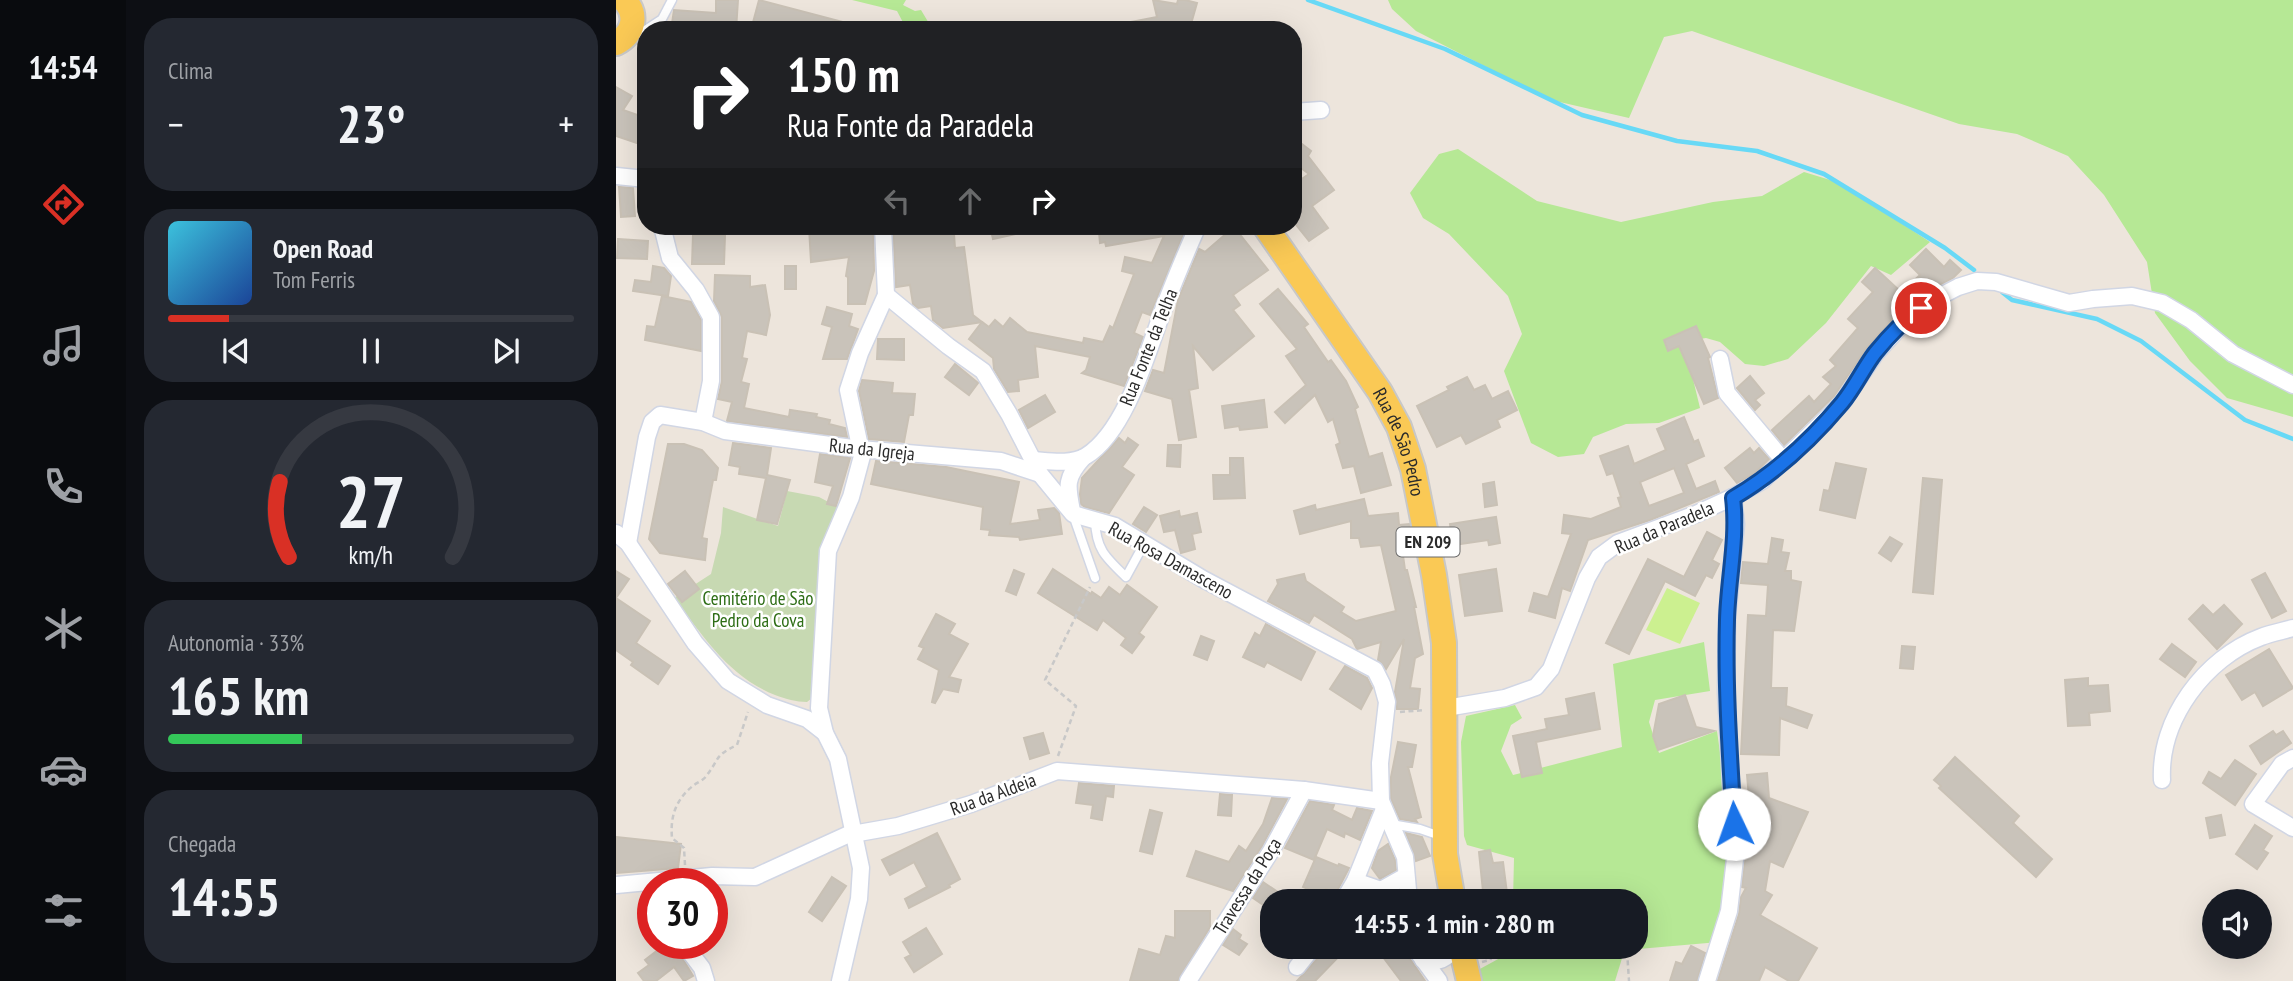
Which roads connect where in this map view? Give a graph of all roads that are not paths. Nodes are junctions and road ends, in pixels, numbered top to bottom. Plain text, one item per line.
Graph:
1 (672, 0) edge
2 (657, 21) edge
3 (637, 29) edge
4 (616, 43) edge
5 (1321, 110) dead end
6 (1302, 111) edge
7 (616, 176) edge
8 (637, 178) edge
9 (664, 235) edge
10 (883, 235) edge
11 (1194, 235) edge
12 (1271, 235) edge
13 (886, 295) junction
14 (1720, 359) dead end
15 (2293, 385) edge
16 (704, 422) junction
17 (860, 449) junction
18 (1083, 458) junction
19 (1784, 461) junction
20 (1037, 467) junction
21 (1733, 498) junction
22 (1073, 514) junction
23 (1095, 520) junction
24 (622, 538) edge
25 (1144, 544) junction
26 (1095, 578) road end
27 (2293, 628) edge
28 (1446, 708) junction
29 (825, 733) junction
30 (2293, 758) edge
31 (2162, 780) dead end
32 (1304, 790) junction
33 (1385, 812) junction
34 (2293, 828) edge
35 (854, 832) junction
36 (1445, 838) junction
37 (1406, 876) junction
38 (728, 877) edge
39 (1355, 881) junction
40 (637, 883) edge
41 (616, 885) edge
42 (1350, 889) edge
43 (1408, 889) edge
44 (1451, 889) edge
45 (695, 959) edge
46 (1303, 959) edge
47 (1422, 959) edge
48 (1297, 967) dead end
49 (706, 981) edge
50 (841, 981) edge
51 (1188, 981) edge
52 (1439, 981) edge
53 (1707, 981) edge

1 - 2 lane
3 - 4 main road
5 - 6 street
7 - 8 street
9 - 16 street
10 - 13 street
11 - 18 street, Rua Fonte da Telha
12 - 28 main road, Rua de São Pedro / EN 209
13 - 17 street
13 - 20 street
14 - 19 street
15 - 19 street
16 - 17 street, Rua da Igreja
16 - 24 street, Rua da Igreja
17 - 20 street, Rua da Igreja
17 - 29 street
18 - 20 street
18 - 22 street, Rua Fonte da Telha
19 - 21 street
20 - 22 street
21 - 28 street, Rua da Paradela
21 - 53 street, Rua da Paradela
22 - 23 street, Rua Rosa Damasceno
22 - 26 lane
23 - 25 street, Rua Rosa Damasceno
23 - 25 lane
24 - 29 street
25 - 33 street, Rua Rosa Damasceno
27 - 31 street
28 - 36 main road, Rua de São Pedro / EN 209
29 - 35 street
30 - 34 street
32 - 33 street, Rua da Aldeia
32 - 35 street, Rua da Aldeia
32 - 51 street, Travessa da Poça
33 - 36 lane
33 - 37 street, Rua Rosa Damasceno
33 - 39 street
35 - 38 street, Rua da Aldeia
35 - 50 street
36 - 44 main road, Rua de São Pedro / EN 209
37 - 39 street
37 - 43 street, Rua Rosa Damasceno
39 - 42 street
40 - 41 street, Rua da Aldeia
45 - 49 street
46 - 48 street
47 - 52 street

